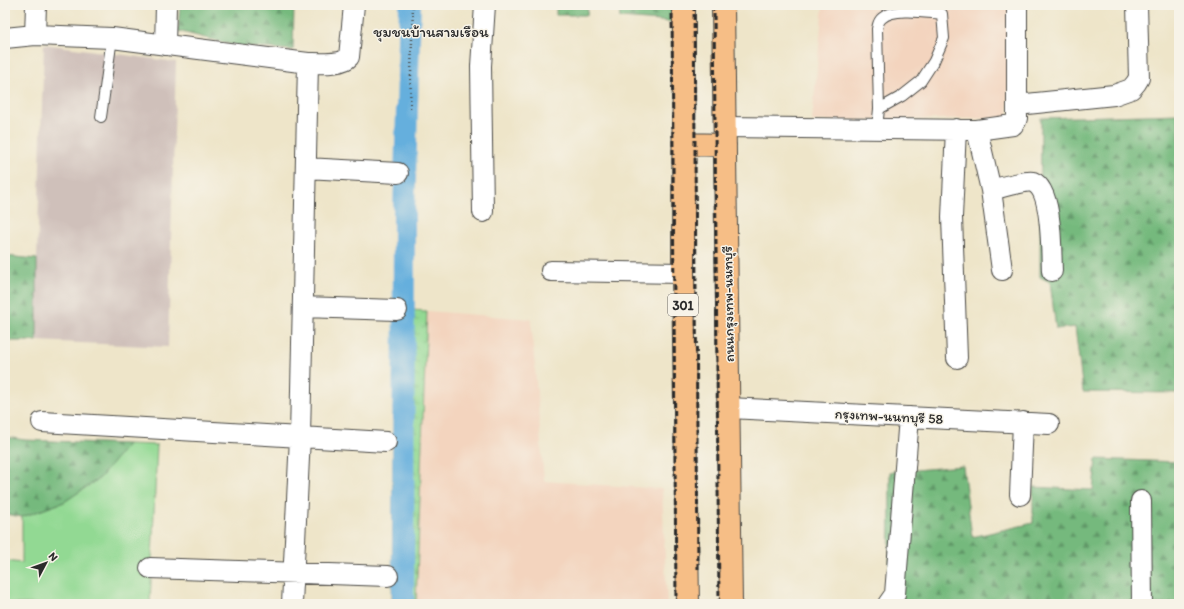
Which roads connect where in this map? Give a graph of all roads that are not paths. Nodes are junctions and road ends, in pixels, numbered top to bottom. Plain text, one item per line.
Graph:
1 (36, 5) edge
2 (166, 5) edge
3 (354, 5) edge
4 (485, 5) edge
5 (684, 5) edge
6 (723, 5) edge
7 (1017, 5) edge
8 (1137, 5) edge
9 (942, 9) edge
10 (35, 35) junction
11 (5, 38) edge
12 (112, 38) junction
13 (165, 45) junction
14 (308, 63) junction
15 (1017, 105) junction
16 (879, 109) junction
17 (101, 117) dead end
18 (878, 128) junction
19 (956, 129) junction
20 (977, 130) junction
21 (725, 136) junction
22 (684, 144) junction
23 (306, 168) junction
24 (398, 173) dead end
25 (990, 190) junction
26 (483, 212) dead end
27 (1002, 270) dead end
28 (551, 271) dead end
29 (1052, 271) dead end
30 (683, 273) junction
31 (303, 307) junction
32 (397, 310) dead end
33 (957, 358) dead end
34 (729, 408) junction
35 (909, 417) junction
36 (42, 422) dead end
37 (1023, 422) junction
38 (1049, 424) dead end
39 (300, 437) junction
40 (386, 442) dead end
41 (1020, 495) dead end
42 (1141, 501) dead end
43 (150, 568) dead end
44 (294, 574) junction
45 (388, 576) dead end
46 (892, 602) edge
47 (292, 604) edge
48 (688, 604) edge
49 (731, 604) edge
50 (1142, 604) edge

1 - 10 street
2 - 13 street
3 - 14 street
4 - 26 street
5 - 22 main road, 301
6 - 21 main road, ถนนกรุงเทพ-นนทบุรี
7 - 15 street
8 - 15 street
9 - 16 lane
9 - 16 lane
10 - 11 street
10 - 12 street
12 - 13 street
12 - 17 lane
13 - 14 street
14 - 23 street
15 - 20 street
16 - 18 lane
18 - 19 street
18 - 21 street
19 - 20 street
19 - 33 street
20 - 25 street
21 - 22 main road
21 - 34 main road, ถนนกรุงเทพ-นนทบุรี
22 - 30 main road, 301
23 - 24 street
23 - 31 street
25 - 27 street
25 - 29 street
28 - 30 street
30 - 48 main road, 301
31 - 32 street
31 - 39 street
34 - 35 street, กรุงเทพ-นนทบุรี 58
34 - 49 main road, ถนนกรุงเทพ-นนทบุรี
35 - 37 street, กรุงเทพ-นนทบุรี 58
35 - 46 street
36 - 39 street
37 - 38 street, กรุงเทพ-นนทบุรี 58
37 - 41 street
39 - 40 street
39 - 44 street
42 - 50 street
43 - 44 street
44 - 45 street
44 - 47 street

